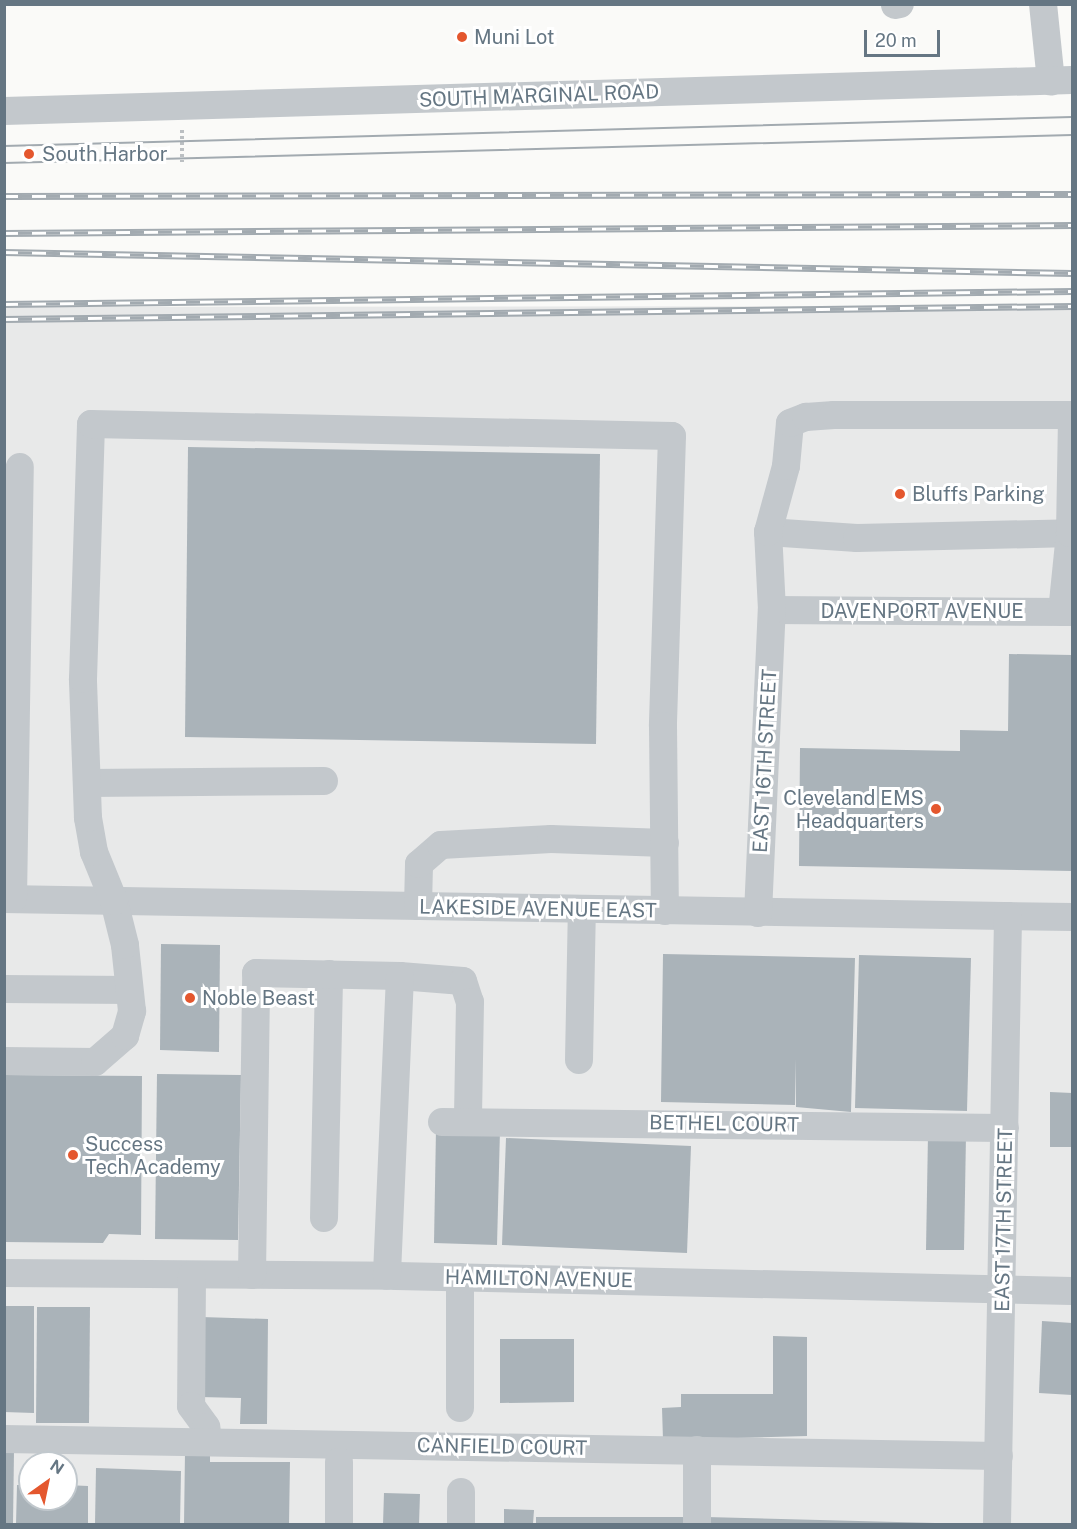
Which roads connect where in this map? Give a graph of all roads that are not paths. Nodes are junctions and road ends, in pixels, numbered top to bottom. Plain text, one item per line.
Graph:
1 (900, 4) edge
2 (1043, 4) edge
3 (894, 5) edge
4 (1062, 81) edge
5 (4, 111) edge
6 (1072, 415) edge
7 (20, 467) dead end
8 (1072, 476) edge
9 (768, 532) junction
10 (1071, 533) edge
11 (772, 610) junction
12 (1067, 612) edge
13 (10, 779) edge
14 (324, 781) dead end
15 (88, 783) junction
16 (665, 843) junction
17 (9, 899) edge
18 (114, 901) junction
19 (418, 906) junction
20 (582, 910) junction
21 (666, 911) junction
22 (758, 913) junction
23 (1008, 916) junction
24 (1072, 917) edge
25 (329, 975) junction
26 (400, 976) junction
27 (4, 989) edge
28 (129, 990) junction
29 (579, 1060) dead end
30 (4, 1061) edge
31 (1005, 1128) junction
32 (324, 1218) dead end
33 (4, 1273) edge
34 (192, 1275) junction
35 (252, 1275) junction
36 (387, 1276) junction
37 (460, 1278) junction
38 (1004, 1289) junction
39 (1072, 1291) edge
40 (460, 1408) dead end
41 (4, 1439) edge
42 (209, 1442) junction
43 (697, 1450) junction
44 (999, 1456) junction
45 (339, 1462) dead end
46 (461, 1492) dead end
47 (339, 1524) edge
48 (461, 1524) edge
49 (697, 1524) edge
50 (997, 1524) edge

1 - 3 street
2 - 4 street
4 - 5 street, SOUTH MARGINAL ROAD
6 - 8 street
6 - 9 street, EAST 16TH STREET
7 - 13 street
8 - 10 street
9 - 10 street
9 - 11 street, EAST 16TH STREET
10 - 12 street
11 - 12 street, DAVENPORT AVENUE
11 - 22 street, EAST 16TH STREET
13 - 17 street
14 - 15 street
15 - 16 street
15 - 18 street
16 - 19 street
16 - 21 street
17 - 18 street, LAKESIDE AVENUE EAST
18 - 19 street, LAKESIDE AVENUE EAST
18 - 28 street
19 - 20 street, LAKESIDE AVENUE EAST
20 - 21 street, LAKESIDE AVENUE EAST
20 - 29 street
21 - 22 street, LAKESIDE AVENUE EAST
22 - 23 street, LAKESIDE AVENUE EAST
23 - 24 street, LAKESIDE AVENUE EAST
23 - 31 street, EAST 17TH STREET
25 - 26 street
25 - 32 street
25 - 35 street
26 - 31 street, BETHEL COURT
26 - 36 street
27 - 28 street
28 - 30 street
31 - 38 street, EAST 17TH STREET
33 - 34 street, HAMILTON AVENUE
34 - 35 street, HAMILTON AVENUE
34 - 42 street
35 - 36 street, HAMILTON AVENUE
36 - 37 street, HAMILTON AVENUE
37 - 38 street, HAMILTON AVENUE
37 - 40 street
38 - 39 street, HAMILTON AVENUE
38 - 44 street, EAST 17TH STREET
41 - 42 street, CANFIELD COURT
42 - 43 street, CANFIELD COURT
43 - 44 street, CANFIELD COURT
43 - 49 street
44 - 50 street, EAST 17TH STREET
45 - 47 street
46 - 48 street

